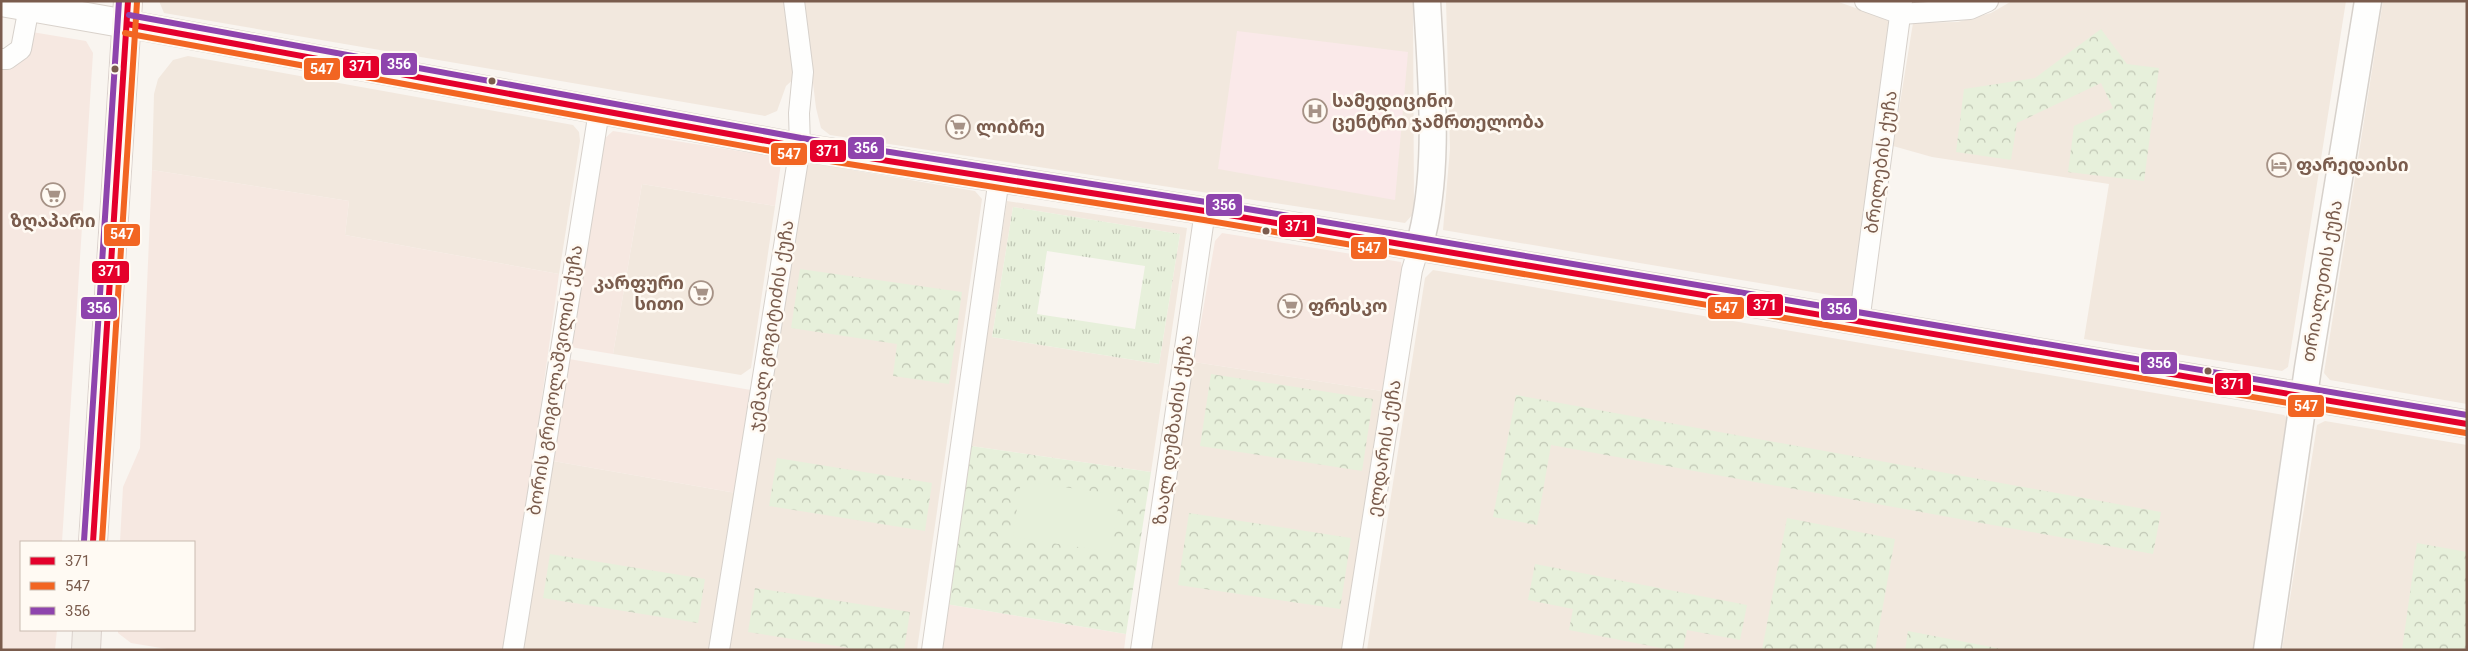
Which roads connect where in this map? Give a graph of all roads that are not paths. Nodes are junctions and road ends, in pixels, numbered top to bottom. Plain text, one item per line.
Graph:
1 (794, 1) edge
2 (1427, 1) edge
3 (1865, 1) edge
4 (1988, 1) edge
5 (2368, 1) edge
6 (1, 2) edge
7 (29, 7) junction
8 (1902, 8) edge
9 (128, 13) edge
10 (1, 59) edge
11 (599, 111) junction
12 (800, 147) junction
13 (999, 178) junction
14 (1206, 211) junction
15 (1419, 247) junction
16 (1859, 322) junction
17 (2303, 397) junction
18 (2467, 424) edge
19 (93, 541) edge
20 (87, 631) edge
21 (86, 650) edge
22 (513, 650) edge
23 (719, 650) edge
24 (932, 650) edge
25 (1141, 650) edge
26 (1352, 650) edge
27 (2267, 650) edge

1 - 12 street, ჯემალ გოგიტიძის ქუჩა
2 - 15 street
3 - 8 street
4 - 8 street
5 - 17 street, თრიალეთის ქუჩა
6 - 7 main road
7 - 9 main road
7 - 10 street
8 - 16 street, ბრილების ქუჩა
9 - 11 street
9 - 19 main road
11 - 12 street
11 - 22 street, ბორის გრიგოლაშვილის ქუჩა
12 - 13 street
12 - 23 street, ჯემალ გოგიტიძის ქუჩა
13 - 14 street
13 - 24 street
14 - 15 street
14 - 25 street, ზაალ დუმბაძის ქუჩა
15 - 16 street
15 - 26 street, ელდარის ქუჩა
16 - 17 street
17 - 18 street
17 - 27 street, თრიალეთის ქუჩა
20 - 21 main road

